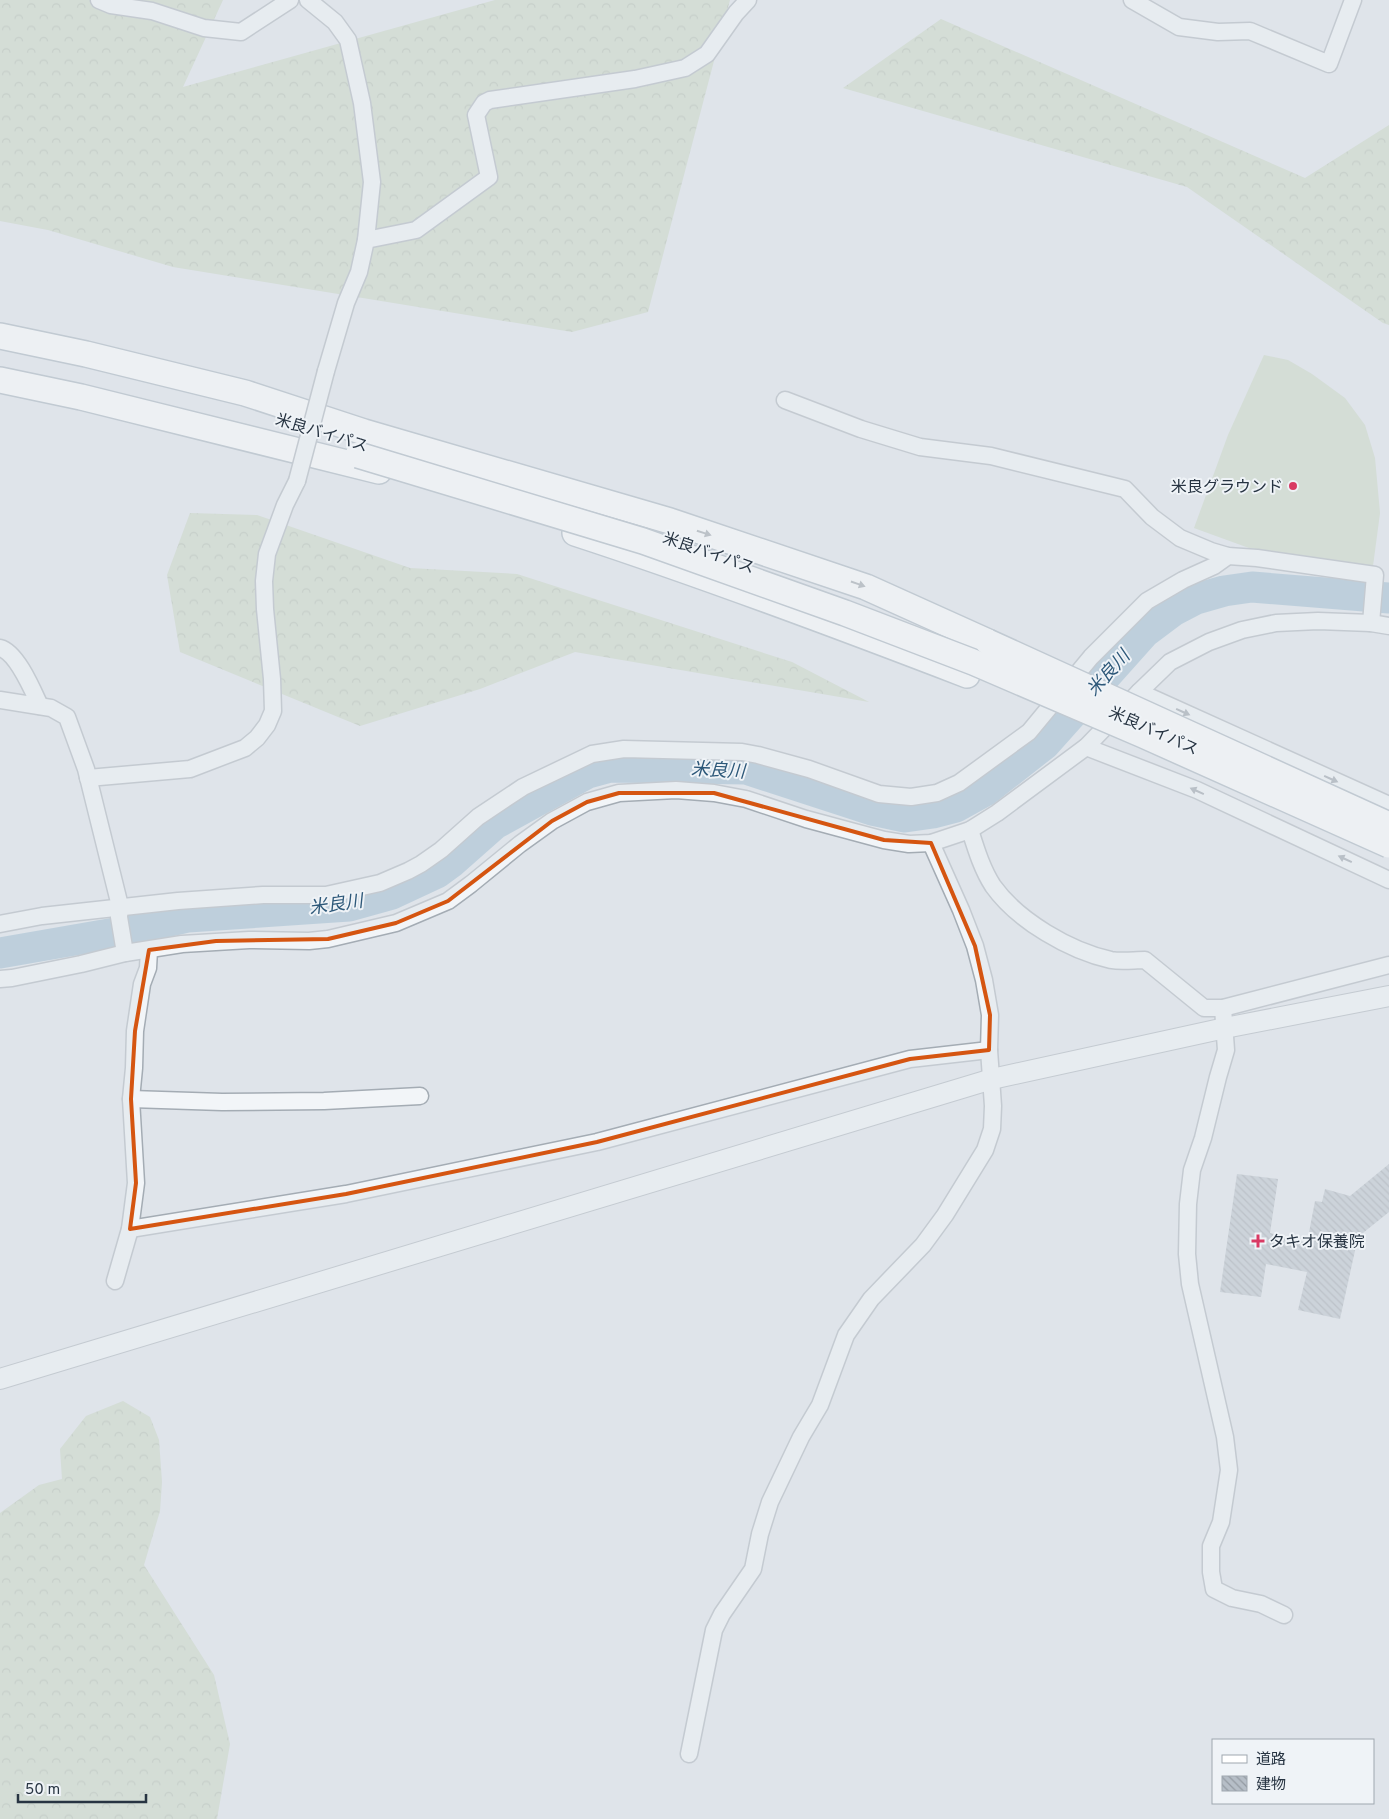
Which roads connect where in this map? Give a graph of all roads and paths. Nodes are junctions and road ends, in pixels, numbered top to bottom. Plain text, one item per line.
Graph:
1 (99, 0) edge
2 (290, 0) edge
3 (308, 0) edge
4 (748, 0) edge
5 (1132, 0) edge
6 (1353, 0) edge
7 (366, 240) junction
8 (0, 336) edge
9 (0, 349) edge
10 (0, 366) edge
11 (0, 380) edge
12 (785, 400) dead end
13 (360, 450) junction
14 (1228, 556) junction
15 (1371, 618) junction
16 (1389, 626) edge
17 (0, 648) edge
18 (1138, 692) junction
19 (0, 700) edge
20 (40, 706) junction
21 (1086, 747) junction
22 (88, 778) junction
23 (1389, 805) edge
24 (1389, 824) edge
25 (970, 830) junction
26 (1389, 836) edge
27 (931, 843) junction
28 (1389, 845) edge
29 (1389, 859) edge
30 (1389, 880) edge
31 (120, 912) junction
32 (0, 924) edge
33 (124, 949) junction
34 (149, 950) junction
35 (1389, 965) edge
36 (0, 979) edge
37 (1389, 996) edge
38 (1223, 1008) junction
39 (1225, 1028) junction
40 (990, 1050) junction
41 (992, 1079) junction
42 (420, 1096) dead end
43 (131, 1099) junction
44 (130, 1229) junction
45 (115, 1281) dead end
46 (0, 1379) edge
47 (1284, 1615) dead end
48 (689, 1754) dead end

1 - 2 street
3 - 7 street
4 - 7 street
5 - 6 street
7 - 22 street, bridge
8 -> 24 main road, bridge
9 - 13 main road, 米良バイパス
10 - 13 main road, 米良バイパス
11 - 29 main road
12 - 14 street
13 - 26 main road, 米良バイパス
13 - 28 main road, 米良バイパス, bridge
14 - 15 street
14 - 31 street
15 - 16 street
15 - 18 street
17 - 20 street
18 - 21 street
18 -> 23 street
19 - 20 street
20 - 22 street
21 - 25 street
30 -> 21 street
22 - 31 street
25 - 27 street
25 - 38 street
27 - 34 street
27 - 40 street
31 - 32 street
31 - 33 street
33 - 34 street
33 - 36 street
34 - 43 street
35 - 38 street
37 - 39 street
38 - 39 street
39 - 41 street
39 - 47 street
40 - 41 street
40 - 44 street
41 - 46 street
41 - 48 street
42 - 43 street
43 - 44 street
44 - 45 street

